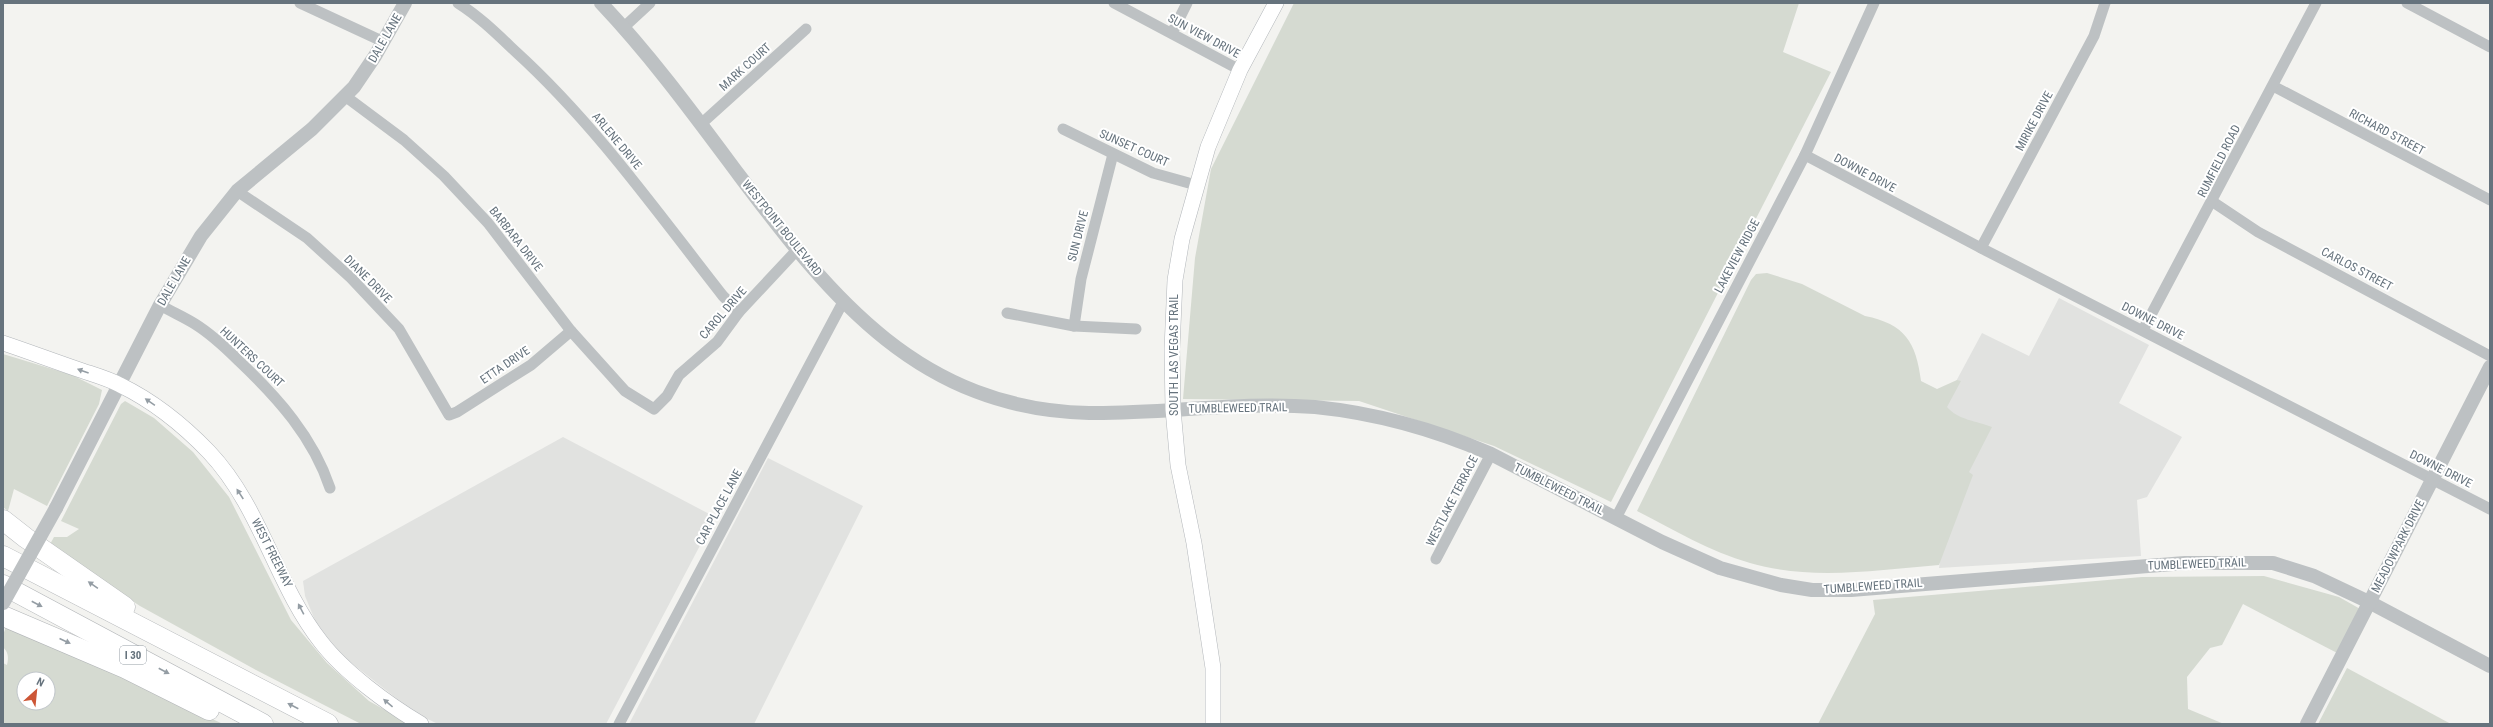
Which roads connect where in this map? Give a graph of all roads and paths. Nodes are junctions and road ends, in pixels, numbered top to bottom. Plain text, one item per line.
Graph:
1 (300, 3) edge
2 (405, 3) edge
3 (458, 3) edge
4 (602, 3) edge
5 (650, 3) edge
6 (1114, 3) edge
7 (1186, 3) edge
8 (1276, 3) edge
9 (1874, 3) edge
10 (2105, 3) edge
11 (2316, 3) edge
12 (2407, 3) edge
13 (623, 28) junction
14 (806, 29) dead end
15 (1172, 33) junction
16 (384, 42) junction
17 (2490, 47) edge
18 (1240, 70) junction
19 (2273, 86) junction
20 (345, 96) junction
21 (701, 124) junction
22 (1063, 129) dead end
23 (1113, 154) junction
24 (1805, 155) junction
25 (1196, 185) junction
26 (237, 190) junction
27 (2490, 200) edge
28 (2213, 202) junction
29 (1981, 248) junction
30 (796, 251) junction
31 (843, 302) junction
32 (160, 305) junction
33 (739, 312) junction
34 (1006, 313) dead end
35 (1074, 326) junction
36 (1136, 329) dead end
37 (2143, 330) junction
38 (571, 331) junction
39 (3, 343) edge
40 (2490, 356) edge
41 (2490, 367) edge
42 (119, 384) junction
43 (654, 409) joint
44 (1173, 409) junction
45 (449, 414) joint
46 (1491, 454) junction
47 (2432, 480) junction
48 (330, 488) dead end
49 (2490, 508) edge
50 (1616, 518) junction
51 (3, 520) edge
52 (3, 545) edge
53 (3, 556) edge
54 (1436, 559) dead end
55 (49, 580) junction
56 (3, 585) edge
57 (2370, 602) junction
58 (3, 603) edge
59 (3, 616) edge
60 (169, 641) junction
61 (2490, 666) edge
62 (237, 724) edge
63 (263, 724) edge
64 (328, 724) edge
65 (421, 724) edge
66 (619, 724) edge
67 (1213, 724) edge
68 (2307, 724) edge

1 - 16 street
2 - 16 street, DALE LANE
3 - 33 street, ARLENE DRIVE
4 - 13 street, WESTPOINT BOULEVARD
5 - 13 street
6 - 15 street, SUN VIEW DRIVE
7 - 15 street
8 - 18 main road, SOUTH LAS VEGAS TRAIL
9 - 24 street, LAKEVIEW RIDGE
10 - 29 street, MIRIKE DRIVE
11 - 19 street, RUMFIELD ROAD
12 - 17 street
13 - 21 street, WESTPOINT BOULEVARD
14 - 21 street, MARK COURT
15 - 18 street, SUN VIEW DRIVE
16 - 20 street, DALE LANE
18 - 25 main road, SOUTH LAS VEGAS TRAIL
19 - 27 street, RICHARD STREET
19 - 28 street, RUMFIELD ROAD
20 - 26 street, DALE LANE
20 - 38 street, BARBARA DRIVE
21 - 30 street, WESTPOINT BOULEVARD
22 - 23 street, SUNSET COURT
23 - 25 street, SUNSET COURT
23 - 35 street, SUN DRIVE
24 - 29 street, DOWNE DRIVE
24 - 50 street, LAKEVIEW RIDGE
25 - 44 main road, SOUTH LAS VEGAS TRAIL
26 - 32 street, DALE LANE
26 - 45 street, DIANE DRIVE
28 - 37 street, RUMFIELD ROAD
28 - 40 street, CARLOS STREET
29 - 37 street, DOWNE DRIVE
30 - 31 street, WESTPOINT BOULEVARD
30 - 33 street, CAROL DRIVE
31 - 44 street, WESTPOINT BOULEVARD
31 - 66 street, CAR PLACE LANE
32 - 42 street, DALE LANE
32 - 48 street, HUNTERS COURT
33 - 43 street, CAROL DRIVE
34 - 35 street
35 - 36 street
37 - 47 street, DOWNE DRIVE
38 - 43 street, BARBARA DRIVE
38 - 45 street, ETTA DRIVE
42 -> 39 main road, WEST FREEWAY
41 - 47 street, MEADOWPARK DRIVE
42 - 58 street, DALE LANE, bridge
65 -> 42 main road, WEST FREEWAY
44 - 46 street, TUMBLEWEED TRAIL
44 - 67 main road, SOUTH LAS VEGAS TRAIL
46 - 50 street, TUMBLEWEED TRAIL
46 - 54 street, WESTLAKE TERRACE
47 - 49 street, DOWNE DRIVE
47 - 57 street, MEADOWPARK DRIVE
50 - 57 street, TUMBLEWEED TRAIL
60 -> 51 highway
52 - 55 highway
53 - 55 highway, I 30
55 - 60 highway, I 30
56 -> 63 highway, I 30
57 - 61 street, TUMBLEWEED TRAIL
57 - 68 street, MEADOWPARK DRIVE
59 -> 62 highway
64 -> 60 highway, I 30

